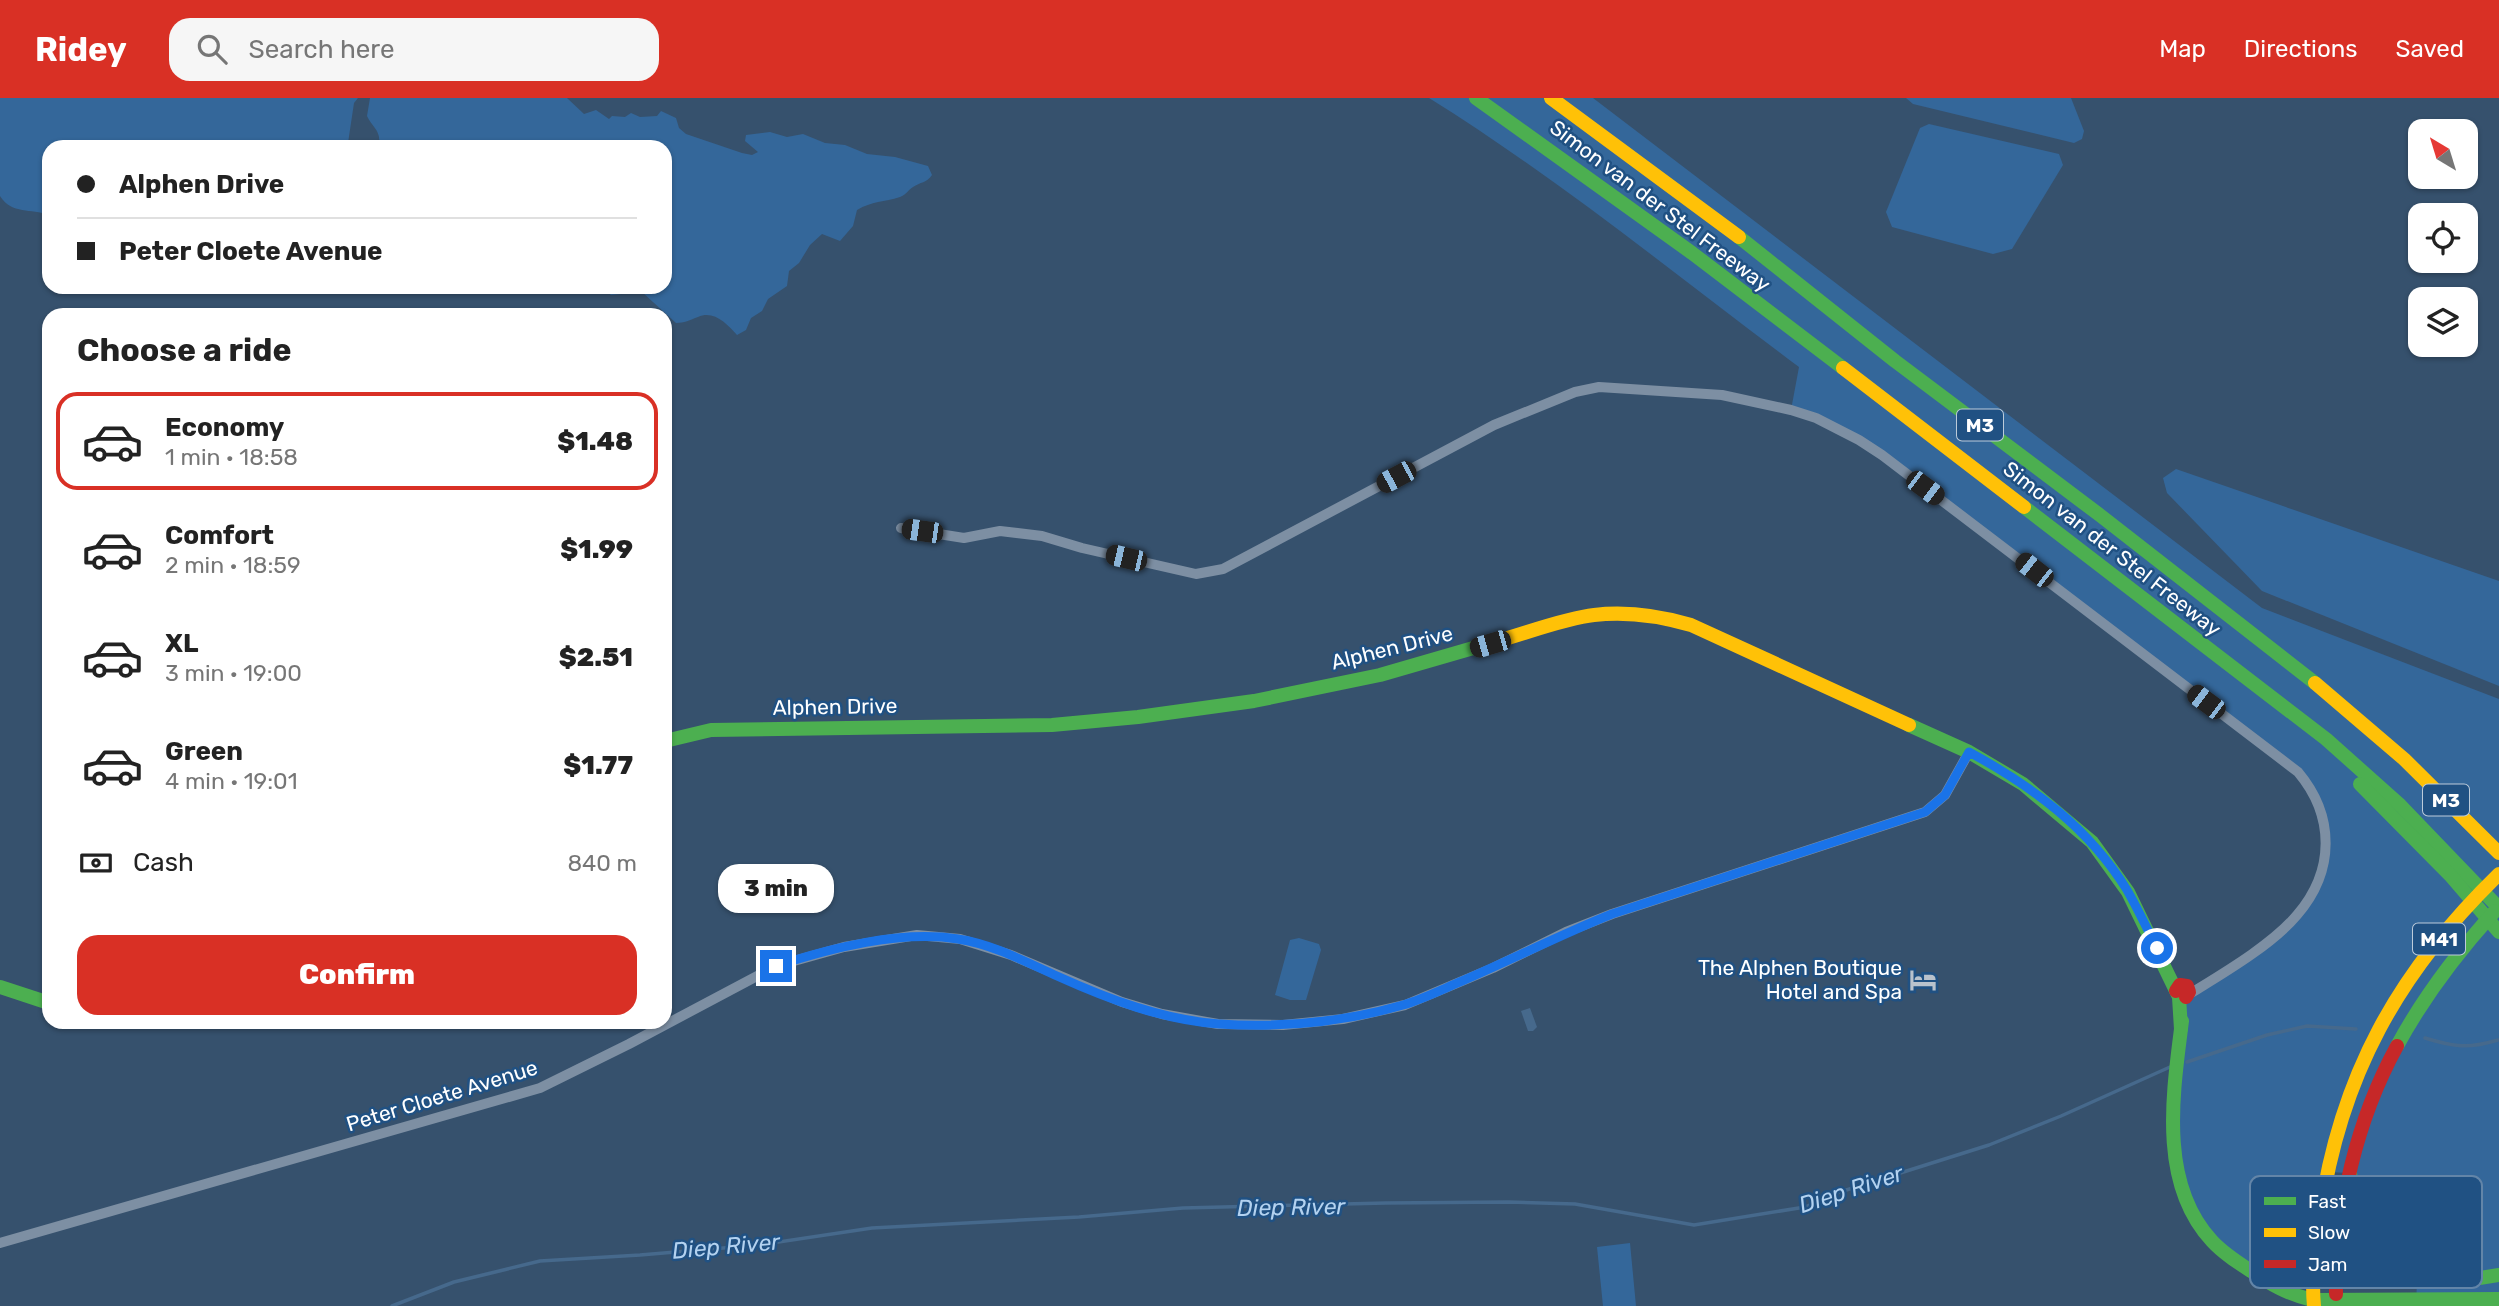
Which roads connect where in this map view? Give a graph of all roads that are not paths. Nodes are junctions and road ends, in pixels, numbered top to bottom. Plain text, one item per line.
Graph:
1 (1476, 98) edge
2 (1551, 98) edge
3 (901, 528) dead end
4 (672, 739) edge
5 (1969, 752) junction
6 (2495, 836) edge
7 (2499, 853) edge
8 (2456, 870) junction
9 (2499, 874) edge
10 (2499, 907) edge
11 (2499, 932) edge
12 (0, 987) edge
13 (2183, 992) junction
14 (42, 1001) edge
15 (672, 1021) edge
16 (657, 1029) edge
17 (2350, 1173) junction
18 (2326, 1176) edge
19 (2350, 1176) edge
20 (2351, 1176) edge
21 (0, 1243) edge
22 (2250, 1271) edge
23 (2278, 1288) edge
24 (2499, 1299) edge
25 (2313, 1303) edge
26 (2336, 1303) edge

1 - 8 main road, Simon van der Stel Freeway / M3
2 - 6 main road, Simon van der Stel Freeway / M3
3 - 13 street
4 - 5 main road, Alphen Drive
5 - 13 main road, Alphen Drive
5 - 15 street, Peter Cloete Avenue
6 - 7 main road, M3
8 - 10 main road
8 - 11 main road
9 - 18 main road, M41
10 - 17 main road, M41
12 - 14 main road
13 - 22 main road
16 - 21 street, Peter Cloete Avenue
17 - 19 main road, M41
17 - 20 main road
23 - 25 main road
24 - 26 main road
25 - 26 main road

